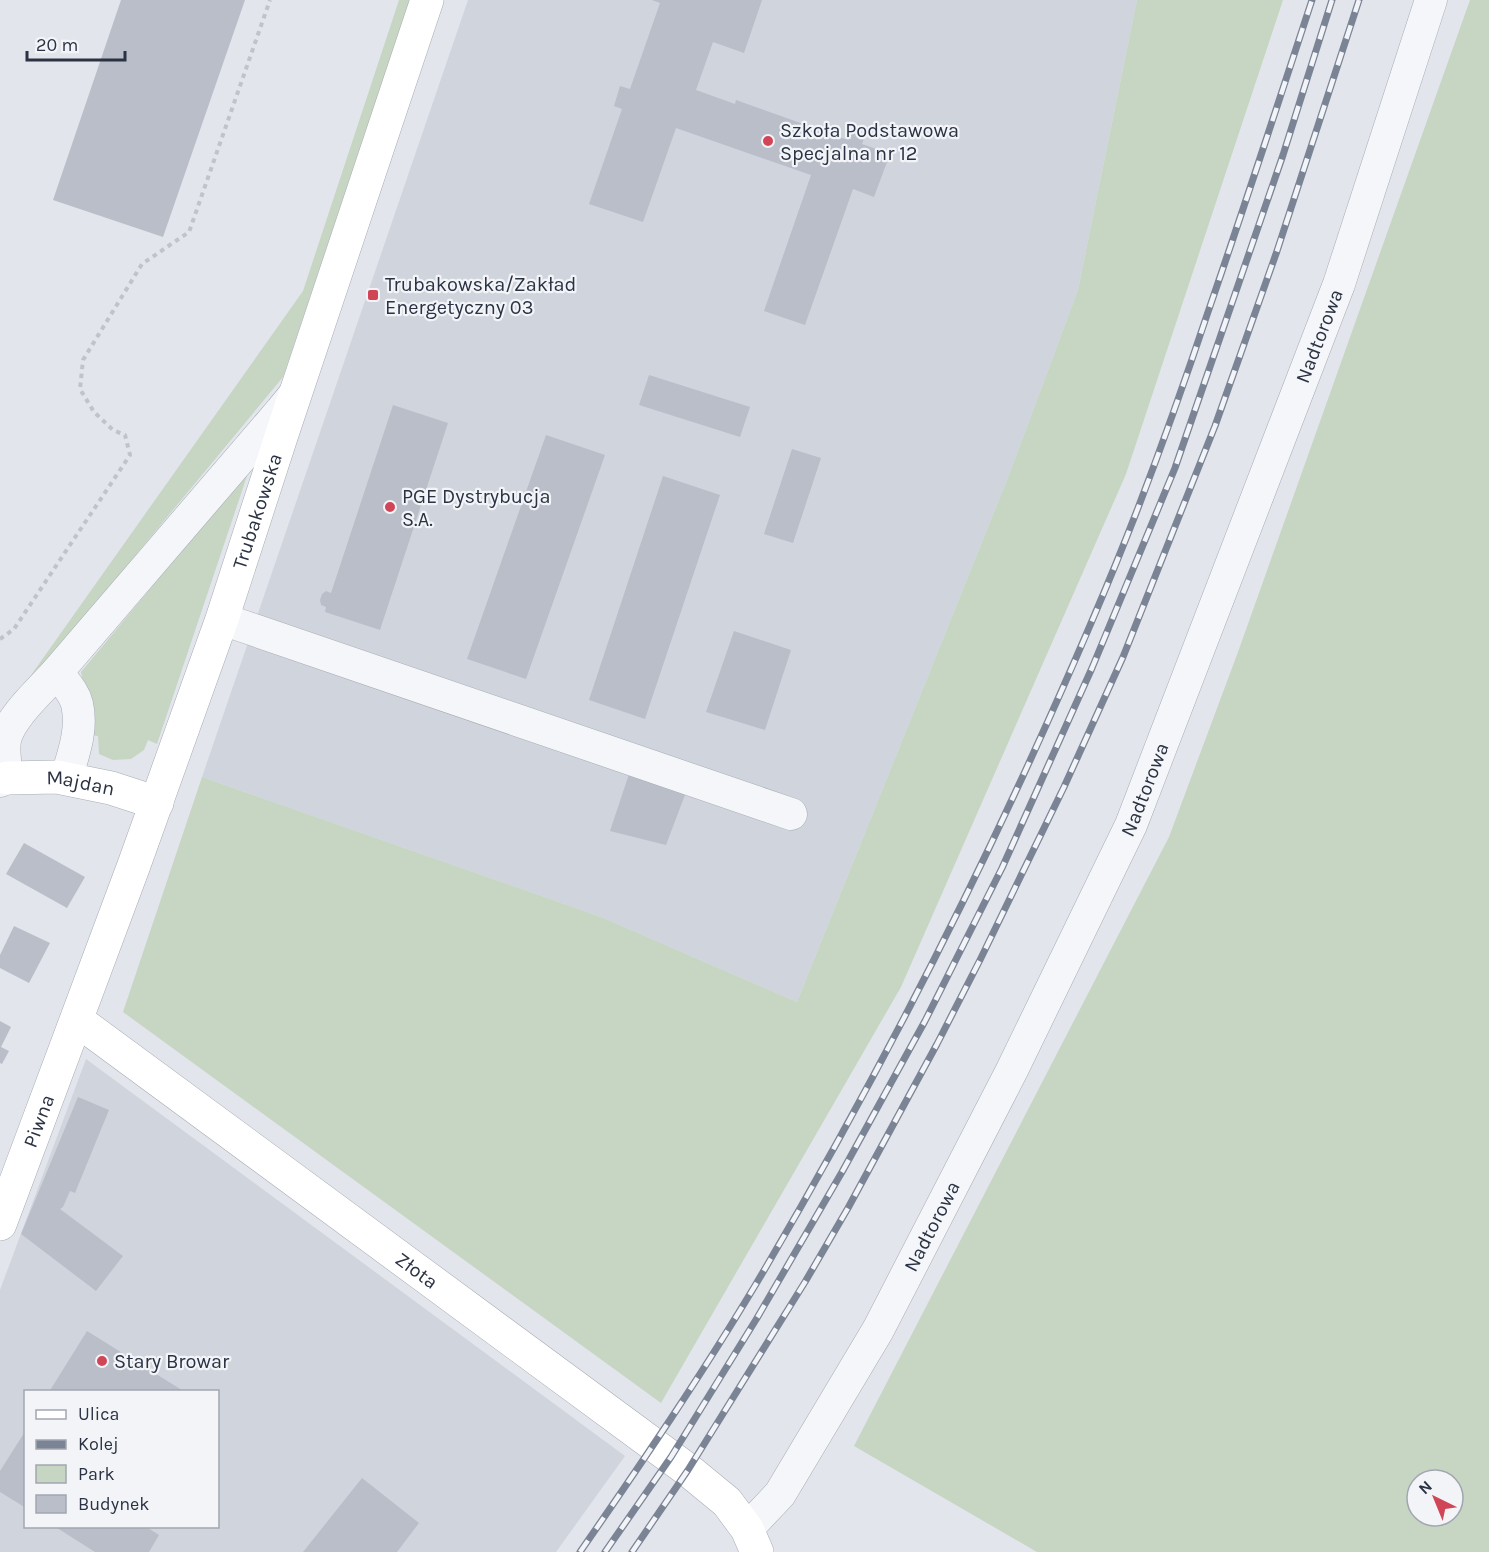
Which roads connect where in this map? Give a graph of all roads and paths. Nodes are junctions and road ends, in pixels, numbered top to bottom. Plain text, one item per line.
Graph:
1 (270, 0) edge
2 (428, 0) edge
3 (1431, 0) edge
4 (296, 392) junction
5 (222, 619) junction
6 (0, 639) edge
7 (57, 672) junction
8 (3, 779) edge
9 (66, 779) junction
10 (157, 803) junction
11 (791, 814) dead end
12 (77, 1020) junction
13 (0, 1224) edge
14 (752, 1540) edge

1 - 6 path
2 - 4 street, Trubakowska
3 - 14 street, Nadtorowa
4 - 5 street, Trubakowska
4 - 7 street
5 - 10 street, Trubakowska
5 - 11 street
7 - 8 street
7 - 9 street
8 - 9 street, Majdan
9 - 10 street, Majdan
10 - 12 street, Trubakowska
12 - 13 street, Piwna
12 - 14 street, Złota

